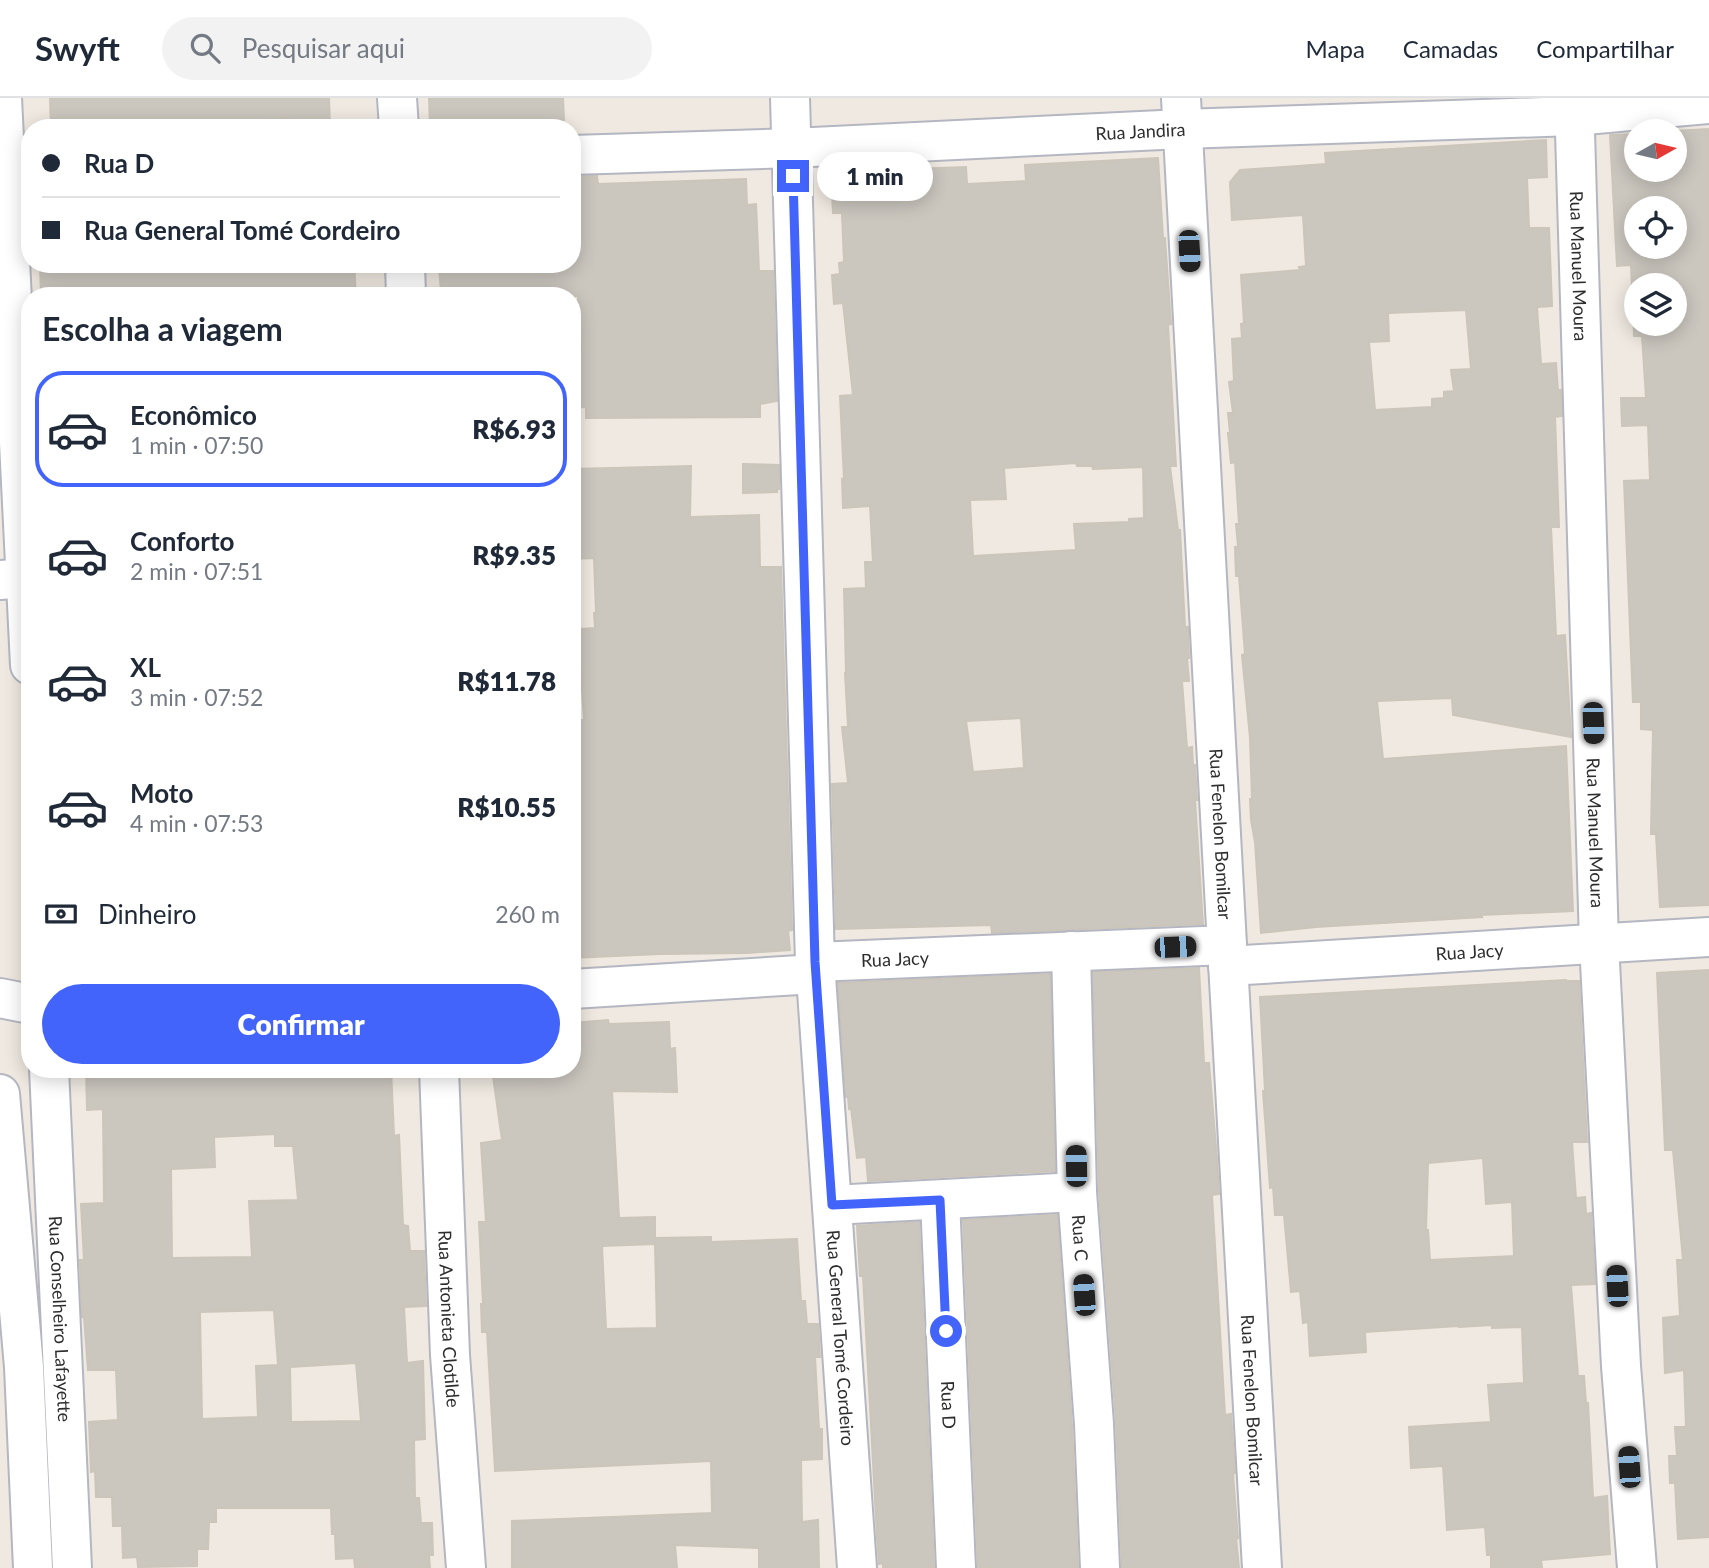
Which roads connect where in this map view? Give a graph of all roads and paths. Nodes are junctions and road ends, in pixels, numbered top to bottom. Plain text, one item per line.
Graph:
1 (2, 98) edge
2 (397, 98) edge
3 (790, 98) edge
4 (1709, 104) edge
5 (1574, 107) edge
6 (1182, 113) edge
7 (398, 119) edge
8 (792, 148) junction
9 (581, 155) edge
10 (11, 171) edge
11 (13, 579) edge
12 (21, 619) edge
13 (1709, 937) edge
14 (1600, 943) junction
15 (1071, 951) junction
16 (1227, 956) junction
17 (815, 968) junction
18 (581, 988) edge
19 (0, 998) edge
20 (21, 1002) edge
21 (49, 1078) edge
22 (439, 1078) edge
23 (0, 1094) edge
24 (1077, 1192) junction
25 (940, 1200) junction
26 (832, 1205) junction
27 (63, 1365) junction
28 (12, 1368) edge
29 (33, 1568) edge
30 (72, 1568) edge
31 (466, 1568) edge
32 (857, 1568) edge
33 (956, 1568) edge
34 (1100, 1568) edge
35 (1262, 1568) edge
36 (1637, 1568) edge

1 - 10 street
2 - 7 street
3 - 8 street, Rua General Tomé Cordeiro
4 - 5 street, Rua Jandira
5 - 6 street, Rua Jandira
5 - 14 street, Rua Manuel Moura
6 - 8 street, Rua Jandira
6 - 16 street, Rua Fenelon Bomilcar
8 - 9 street, Rua Jandira
8 - 17 street, Rua General Tomé Cordeiro
10 - 11 street
11 - 12 street
13 - 14 street, Rua Jacy
14 - 16 street, Rua Jacy
14 - 36 street, Rua Manuel Moura
15 - 16 street, Rua Jacy
15 - 17 street, Rua Jacy
15 - 24 street, Rua C
16 - 35 street, Rua Fenelon Bomilcar
17 - 18 street, Rua Jacy
17 - 26 street, Rua General Tomé Cordeiro
19 - 20 street
21 - 27 street, Rua Conselheiro Lafayette
22 - 31 street, Rua Antonieta Clotilde
23 - 28 street
24 - 25 street
24 - 34 street, Rua C
25 - 26 street
25 - 33 street, Rua D
26 - 32 street, Rua General Tomé Cordeiro
27 - 28 street
27 - 30 street, Rua Conselheiro Lafayette
28 - 29 street

